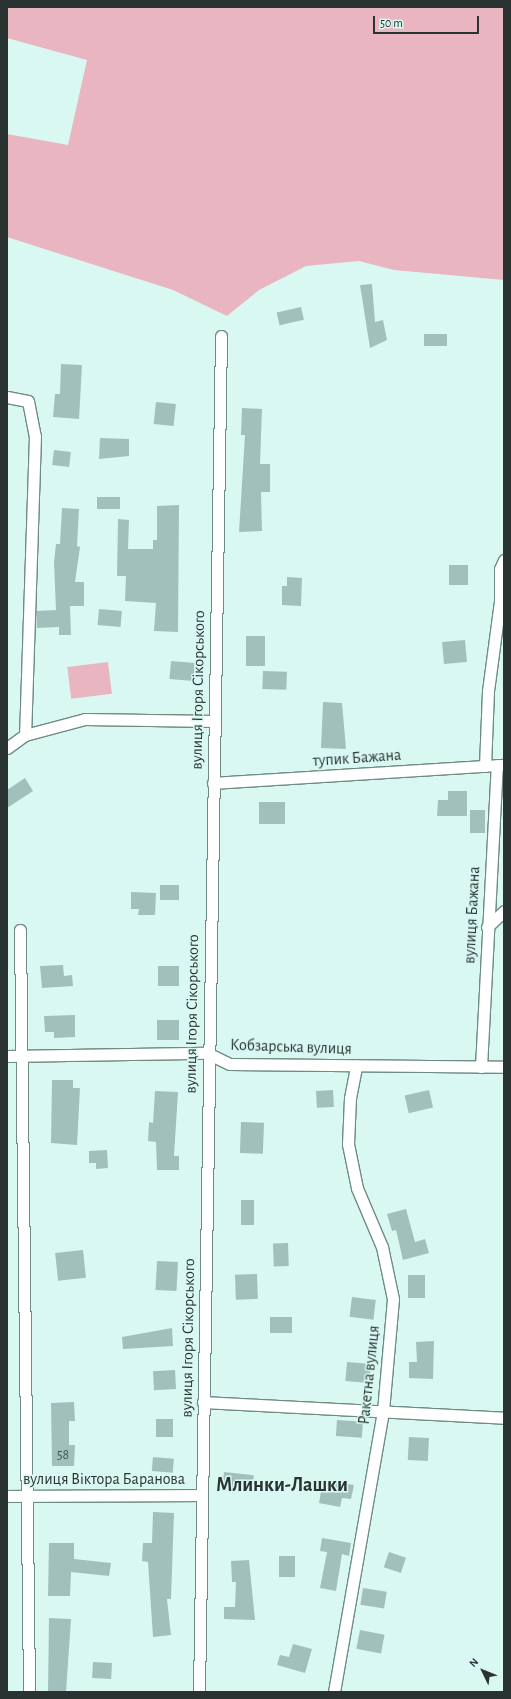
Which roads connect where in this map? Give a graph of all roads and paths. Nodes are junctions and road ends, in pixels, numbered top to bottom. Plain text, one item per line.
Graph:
1 (221, 336) dead end
2 (7, 397) edge
3 (504, 560) edge
4 (214, 721) junction
5 (25, 735) junction
6 (7, 748) edge
7 (495, 765) edge
8 (213, 783) junction
9 (504, 911) edge
10 (487, 927) junction
11 (20, 930) dead end
12 (207, 1053) junction
13 (7, 1056) edge
14 (22, 1056) junction
15 (356, 1066) junction
16 (481, 1067) junction
17 (504, 1067) edge
18 (203, 1402) junction
19 (383, 1411) junction
20 (504, 1418) edge
21 (202, 1495) junction
22 (7, 1496) edge
23 (29, 1496) junction
24 (29, 1692) edge
25 (199, 1692) edge
26 (334, 1692) edge

1 - 4 street, вулиця Ігоря Сікорського
2 - 5 street
3 - 7 street, вулиця Бажана
4 - 5 street
4 - 8 street, вулиця Ігоря Сікорського
5 - 6 street
7 - 8 street, тупик Бажана
7 - 10 street, вулиця Бажана
8 - 12 street, вулиця Ігоря Сікорського
9 - 10 street
10 - 16 street, вулиця Бажана
11 - 14 street
12 - 14 street, Кобзарська вулиця
12 - 15 street, Кобзарська вулиця
12 - 18 street, вулиця Ігоря Сікорського
13 - 14 street, Кобзарська вулиця
14 - 23 street
15 - 16 street, Кобзарська вулиця
15 - 19 street, Ракетна вулиця
16 - 17 street, Кобзарська вулиця
18 - 19 street
18 - 21 street, вулиця Ігоря Сікорського
19 - 20 street
19 - 26 street, Ракетна вулиця
21 - 23 street, вулиця Віктора Баранова
21 - 25 street, вулиця Ігоря Сікорського
22 - 23 street, вулиця Віктора Баранова
23 - 24 street

